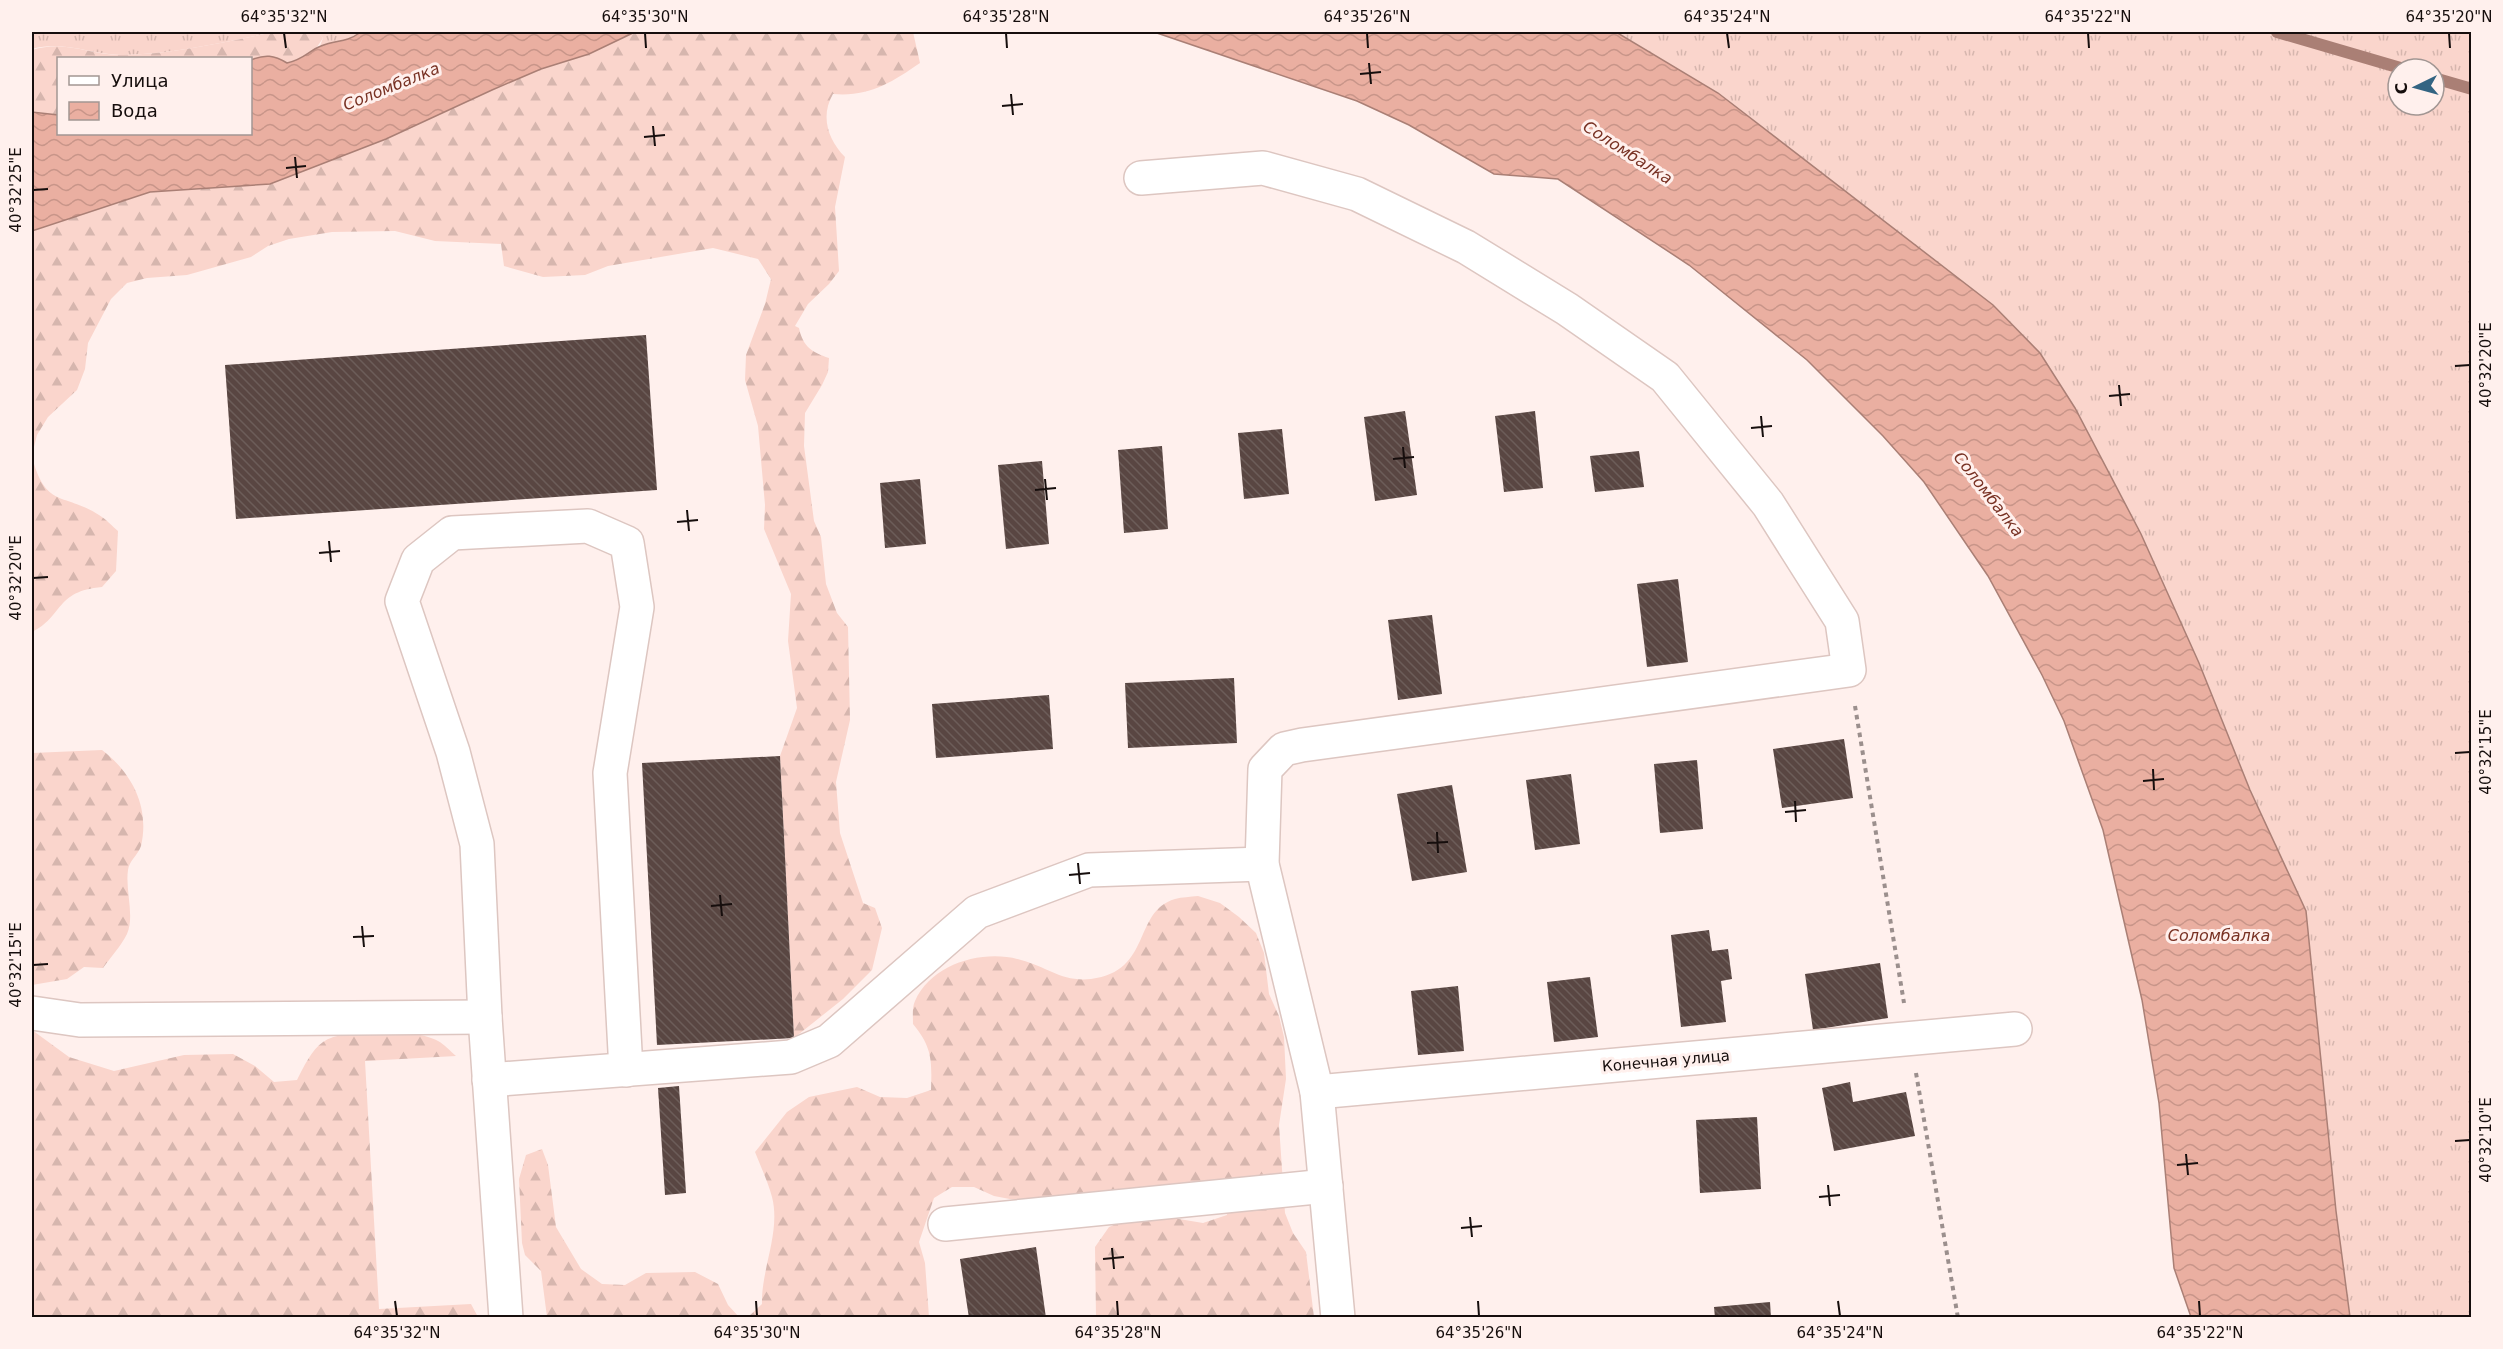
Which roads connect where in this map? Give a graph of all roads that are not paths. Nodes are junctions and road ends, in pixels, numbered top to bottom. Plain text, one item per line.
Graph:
1 (1141, 178) dead end
2 (1262, 864) junction
3 (32, 1013) edge
4 (485, 1017) junction
5 (2014, 1029) dead end
6 (626, 1070) junction
7 (489, 1080) junction
8 (1317, 1092) junction
9 (1326, 1186) junction
10 (945, 1224) dead end
11 (506, 1317) edge
12 (1338, 1317) edge

1 - 2 street
2 - 6 street
2 - 8 street
3 - 4 street
4 - 6 street
4 - 7 street
5 - 8 street, Конечная улица
6 - 7 street
7 - 11 street
8 - 9 street
9 - 10 street
9 - 12 street

